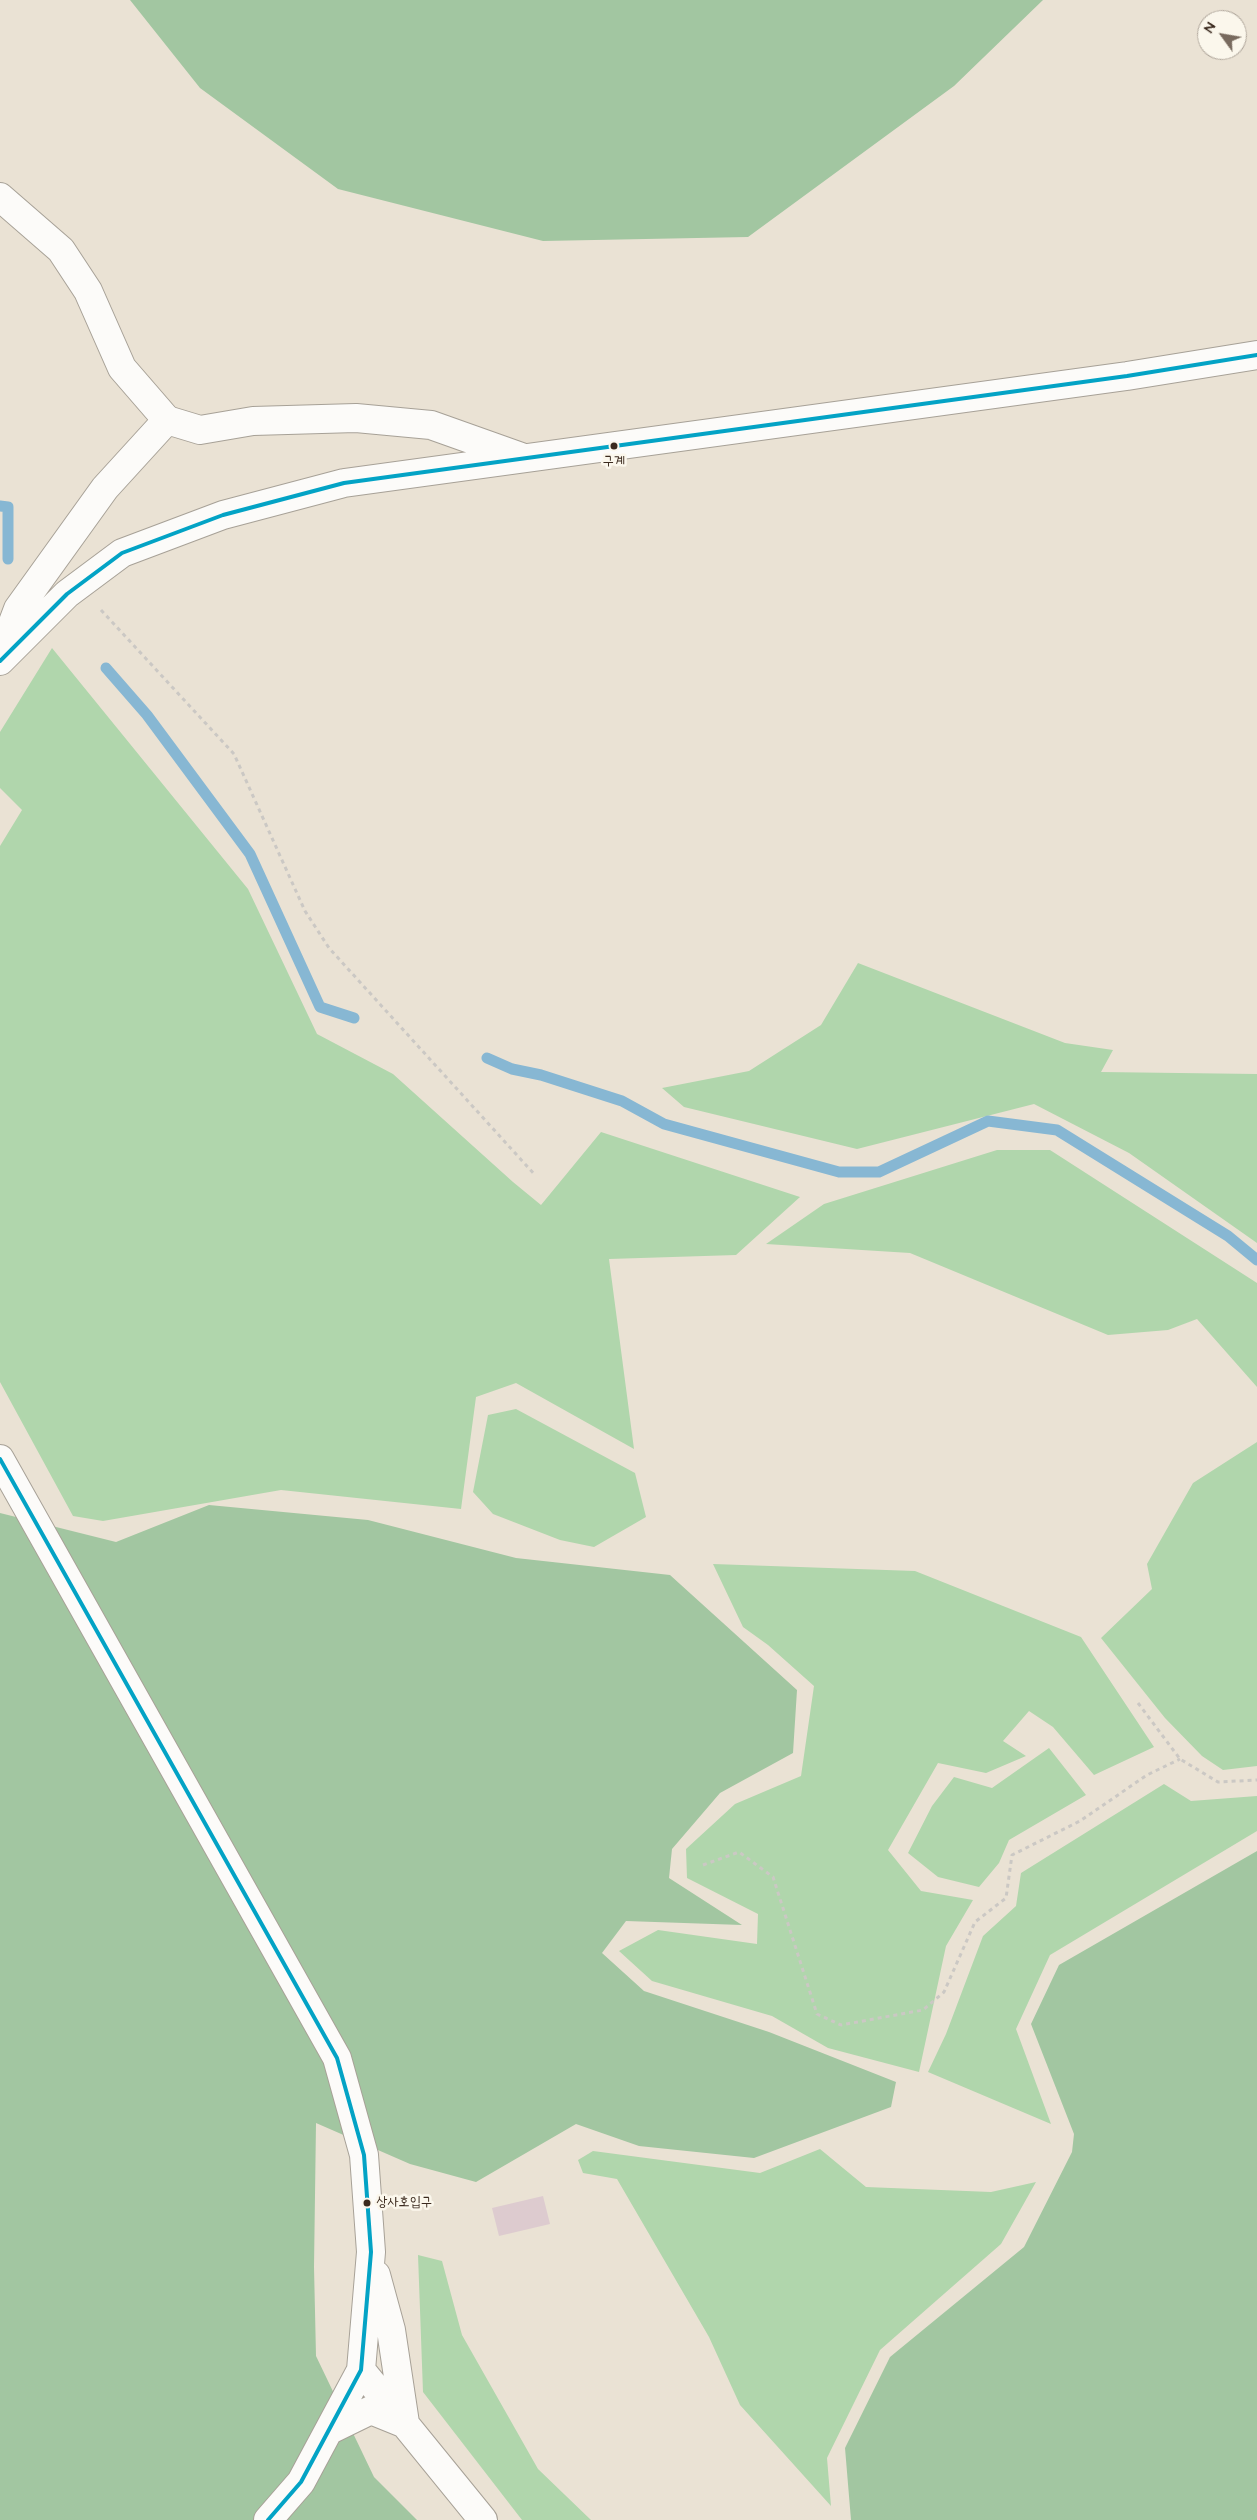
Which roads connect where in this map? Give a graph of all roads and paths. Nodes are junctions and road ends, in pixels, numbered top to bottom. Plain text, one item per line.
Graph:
1 (0, 197) edge
2 (1257, 355) edge
3 (167, 420) junction
4 (526, 459) junction
5 (78, 586) junction
6 (0, 656) edge
7 (0, 661) edge
8 (535, 1175) dead end
9 (0, 1459) edge
10 (1138, 1702) dead end
11 (1180, 1759) junction
12 (1257, 1780) edge
13 (703, 1865) dead end
14 (371, 2258) junction
15 (361, 2370) junction
16 (405, 2423) junction
17 (330, 2430) junction
18 (268, 2520) edge
19 (483, 2520) edge

1 - 3 street
2 - 4 street
3 - 4 street
3 - 6 street
4 - 5 street
5 - 7 street
5 - 8 path
9 - 14 street
10 - 11 path
11 - 12 path
11 - 13 path
14 - 15 street
14 - 16 street
15 - 16 street
15 - 17 street
16 - 17 street
16 - 19 street
17 - 18 street

